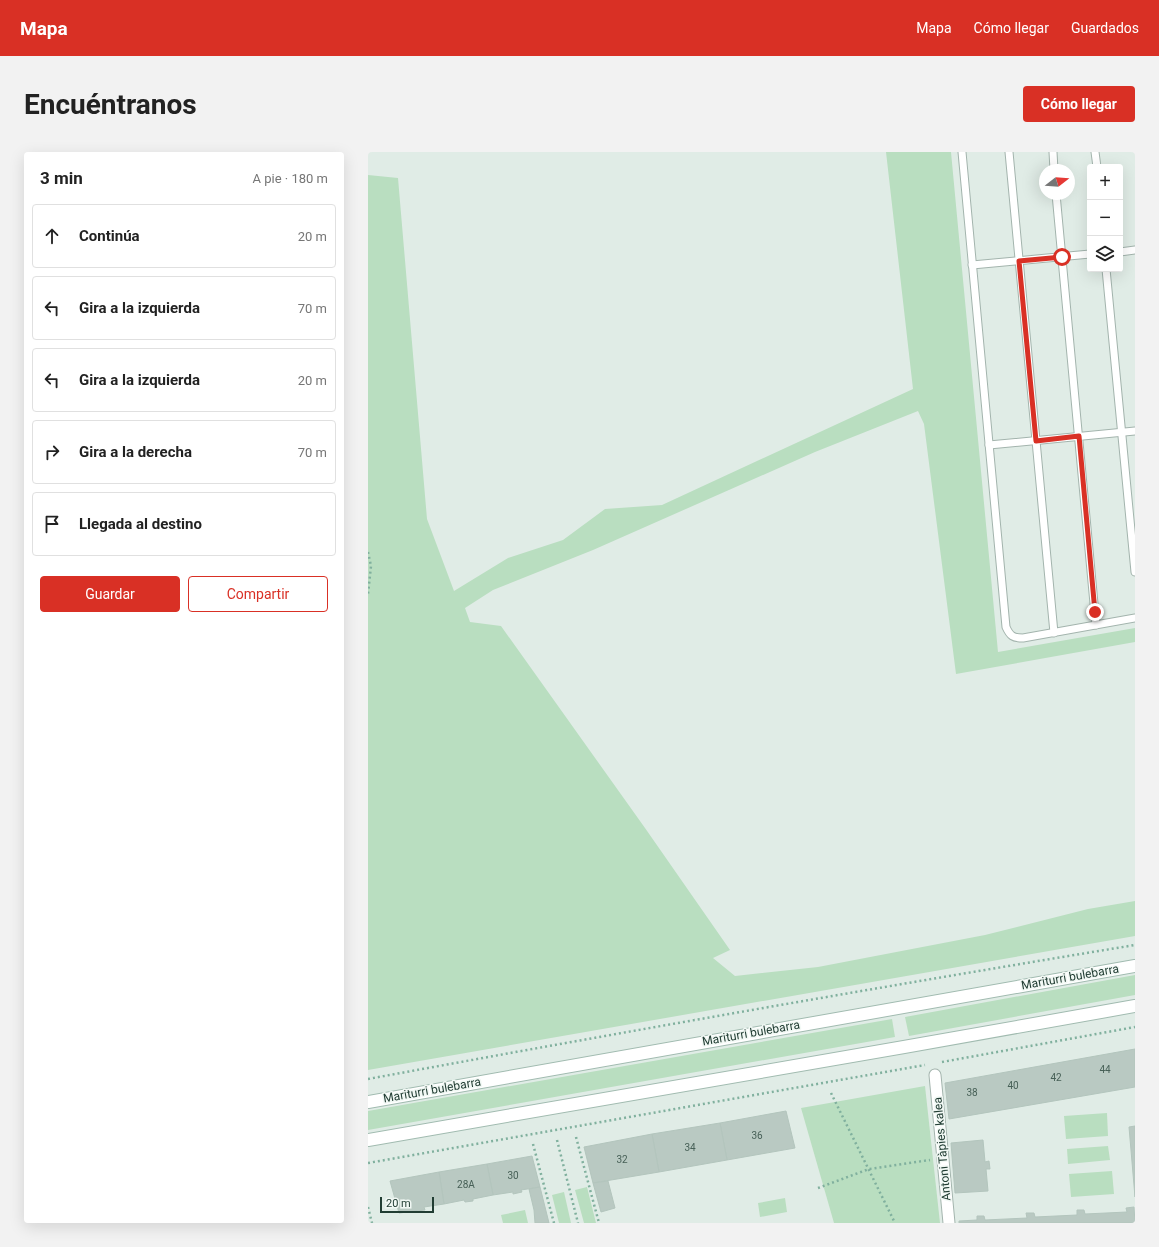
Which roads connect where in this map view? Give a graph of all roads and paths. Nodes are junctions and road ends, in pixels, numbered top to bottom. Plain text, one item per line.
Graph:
1 (962, 152) edge
2 (1009, 152) edge
3 (1052, 152) edge
4 (1095, 152) edge
5 (1053, 164) edge
6 (1097, 164) edge
7 (1057, 200) edge
8 (1135, 250) edge
9 (1123, 252) edge
10 (1087, 254) edge
11 (1062, 257) junction
12 (1019, 261) junction
13 (972, 265) junction
14 (1106, 272) edge
15 (1135, 431) edge
16 (1122, 432) junction
17 (1079, 436) junction
18 (1036, 441) junction
19 (989, 445) junction
20 (368, 552) edge
21 (1135, 572) edge
22 (368, 594) edge
23 (1135, 618) edge
24 (1096, 625) junction
25 (1054, 633) junction
26 (1135, 945) edge
27 (1135, 966) edge
28 (1135, 1006) edge
29 (1135, 1027) edge
30 (939, 1062) dead end
31 (931, 1063) dead end
32 (935, 1075) dead end
33 (368, 1079) edge
34 (831, 1093) dead end
35 (368, 1102) edge
36 (576, 1137) dead end
37 (368, 1140) edge
38 (557, 1140) dead end
39 (533, 1144) dead end
40 (942, 1158) junction
41 (368, 1163) edge
42 (869, 1169) junction
43 (818, 1188) dead end
44 (368, 1207) edge
45 (372, 1223) edge
46 (554, 1223) edge
47 (578, 1223) edge
48 (599, 1223) edge
49 (895, 1223) edge
50 (949, 1223) edge

1 - 13 lane
2 - 12 lane
3 - 5 lane
4 - 6 lane
7 - 11 lane
8 - 9 lane
10 - 11 lane
11 - 12 lane
11 - 17 lane
12 - 13 lane
12 - 18 lane
13 - 19 lane
14 - 16 lane
15 - 16 lane
16 - 17 lane
16 - 21 lane
17 - 18 lane
17 - 24 lane
18 - 19 lane
18 - 25 lane
19 - 25 lane
20 - 22 path
23 - 24 lane
24 - 25 lane
26 - 33 path
27 - 35 main road, Mariturri bulebarra
28 - 37 main road
29 - 30 path
31 - 41 path
32 - 40 street, Antoni Tàpies kalea
34 - 42 path
36 - 48 path
38 - 47 path
39 - 46 path
40 - 42 path
40 - 50 street, Antoni Tàpies kalea
42 - 43 path
42 - 49 path
44 - 45 path

